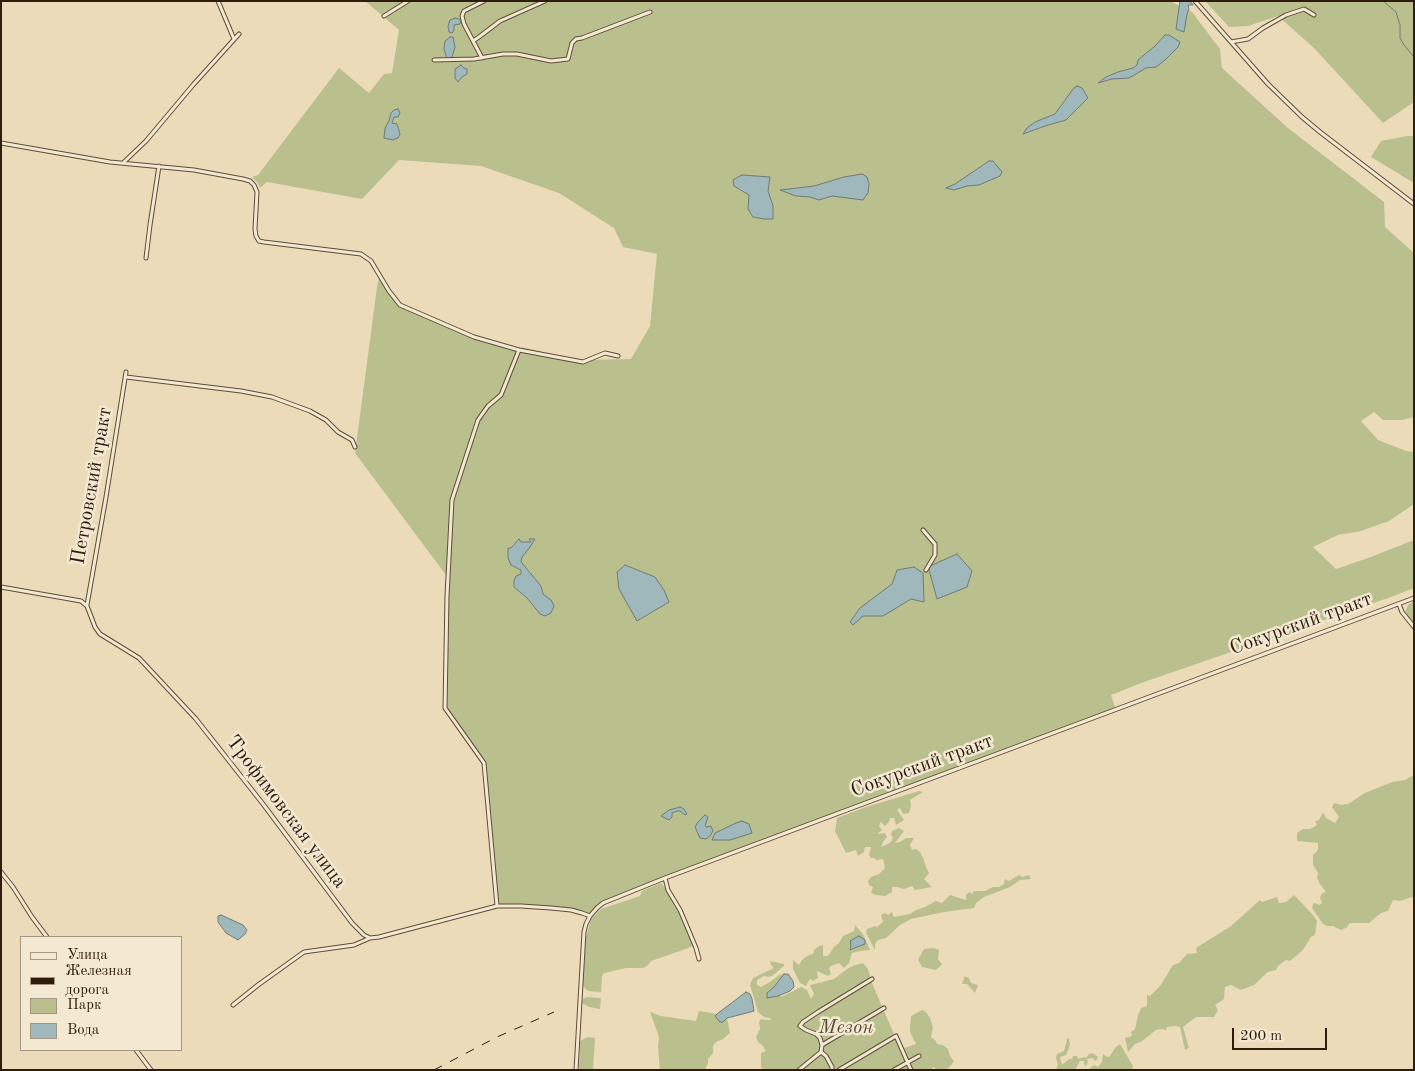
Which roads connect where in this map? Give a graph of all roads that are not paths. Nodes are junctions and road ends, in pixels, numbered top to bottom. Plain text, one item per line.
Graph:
1 (218, 1) edge
2 (408, 1) edge
3 (484, 1) edge
4 (545, 1) edge
5 (1195, 1) edge
6 (650, 12) dead end
7 (1314, 15) dead end
8 (384, 16) dead end
9 (239, 34) dead end
10 (234, 39) junction
11 (473, 41) junction
12 (1231, 42) junction
13 (482, 58) junction
14 (434, 60) dead end
15 (1, 143) edge
16 (123, 163) junction
17 (159, 166) junction
18 (1414, 204) edge
19 (146, 258) dead end
20 (520, 350) junction
21 (618, 356) dead end
22 (126, 372) dead end
23 (126, 377) junction
24 (355, 447) dead end
25 (923, 530) dead end
26 (926, 570) dead end
27 (1, 587) edge
28 (1414, 598) edge
29 (1399, 604) junction
30 (87, 606) junction
31 (1414, 627) edge
32 (1, 872) edge
33 (665, 878) junction
34 (497, 906) junction
35 (590, 916) junction
36 (46, 936) edge
37 (370, 938) junction
38 (699, 958) dead end
39 (872, 979) dead end
40 (233, 1005) dead end
41 (884, 1008) dead end
42 (822, 1045) junction
43 (137, 1051) edge
44 (821, 1052) junction
45 (919, 1056) dead end
46 (908, 1062) junction
47 (151, 1070) edge
48 (576, 1070) edge
49 (799, 1070) edge
50 (832, 1070) edge
51 (839, 1070) edge
52 (894, 1070) edge
53 (911, 1070) edge

1 - 10 street
2 - 8 street
3 - 11 street
4 - 11 street
5 - 12 street
6 - 13 street
7 - 12 street
9 - 10 street
10 - 16 street
11 - 13 street
12 - 18 street
13 - 14 street
15 - 16 street
16 - 17 street
17 - 19 street
17 - 20 street
20 - 21 street
20 - 34 street
22 - 23 street, Петровский тракт
23 - 24 street
23 - 30 street, Петровский тракт
25 - 26 street
27 - 30 street
28 - 29 street, Сокурский тракт
29 - 31 street
29 - 33 street, Сокурский тракт
30 - 37 street, Трофимовская улица
32 - 36 street
33 - 35 street, Сокурский тракт
33 - 38 street
34 - 35 street
34 - 37 street
35 - 48 street
37 - 40 street
39 - 42 street
41 - 42 street
42 - 44 street
43 - 47 street
44 - 49 street
44 - 50 street
45 - 46 street
46 - 51 street
46 - 52 street
46 - 53 street

